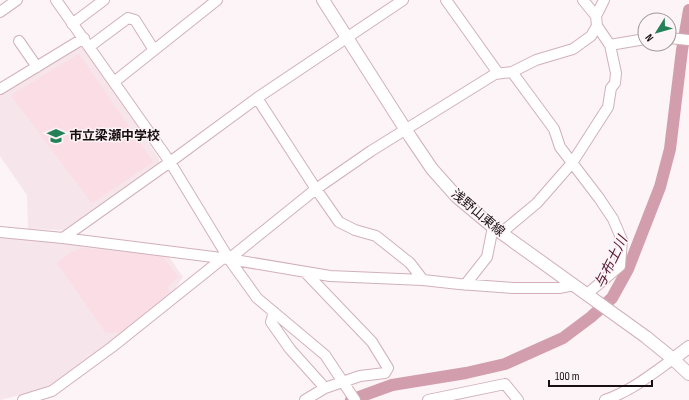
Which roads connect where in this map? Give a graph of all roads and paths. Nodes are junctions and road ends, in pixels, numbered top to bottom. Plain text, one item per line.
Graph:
1 (17, 0) edge
2 (56, 0) edge
3 (104, 0) edge
4 (217, 0) edge
5 (323, 0) edge
6 (403, 0) edge
7 (446, 0) edge
8 (583, 0) edge
9 (604, 0) edge
10 (0, 12) edge
11 (597, 21) junction
12 (72, 24) junction
13 (346, 38) junction
14 (677, 39) edge
15 (637, 40) edge
16 (689, 40) edge
17 (19, 41) dead end
18 (86, 43) junction
19 (610, 45) junction
20 (154, 50) junction
21 (36, 67) junction
22 (512, 72) junction
23 (498, 73) junction
24 (114, 82) junction
25 (0, 89) edge
26 (257, 98) junction
27 (406, 130) junction
28 (170, 162) junction
29 (572, 163) junction
30 (316, 189) junction
31 (497, 230) junction
32 (0, 232) edge
33 (63, 238) junction
34 (225, 259) junction
35 (305, 272) junction
36 (422, 280) junction
37 (465, 285) junction
38 (574, 285) junction
39 (588, 295) junction
40 (274, 312) junction
41 (689, 347) edge
42 (673, 359) junction
43 (689, 374) edge
44 (345, 383) junction
45 (325, 388) junction
46 (23, 400) edge
47 (305, 400) edge
48 (355, 400) edge
49 (428, 400) edge
50 (518, 400) edge
51 (605, 400) edge

1 - 10 street
2 - 12 street
3 - 12 street
4 - 20 street
5 - 13 main road, 浅野山東線
6 - 13 street
7 - 23 street
8 - 11 street
9 - 11 street
11 - 19 street
11 - 22 street
12 - 18 street
13 - 26 street
13 - 27 main road, 浅野山東線
14 - 16 street
15 - 19 street
17 - 21 street
18 - 20 street
18 - 21 street
18 - 24 street
19 - 29 street
20 - 24 street
21 - 25 street
22 - 23 street
22 - 29 street
23 - 27 street
24 - 28 street
26 - 28 street
26 - 30 street
27 - 30 street
27 - 31 main road, 浅野山東線
28 - 33 street
28 - 34 street
29 - 31 street
29 - 39 street
30 - 34 street
30 - 36 street
31 - 37 street
31 - 38 main road, 浅野山東線
32 - 33 street
33 - 34 street
34 - 35 street
34 - 40 street
34 - 46 street
35 - 36 street
35 - 44 street
36 - 37 street
37 - 38 street
38 - 39 main road, 浅野山東線
39 - 42 main road, 浅野山東線
40 - 44 street
40 - 45 street
41 - 42 main road
42 - 43 main road, 浅野山東線
42 - 51 street
44 - 45 street
44 - 48 street
45 - 47 street
49 - 50 street

